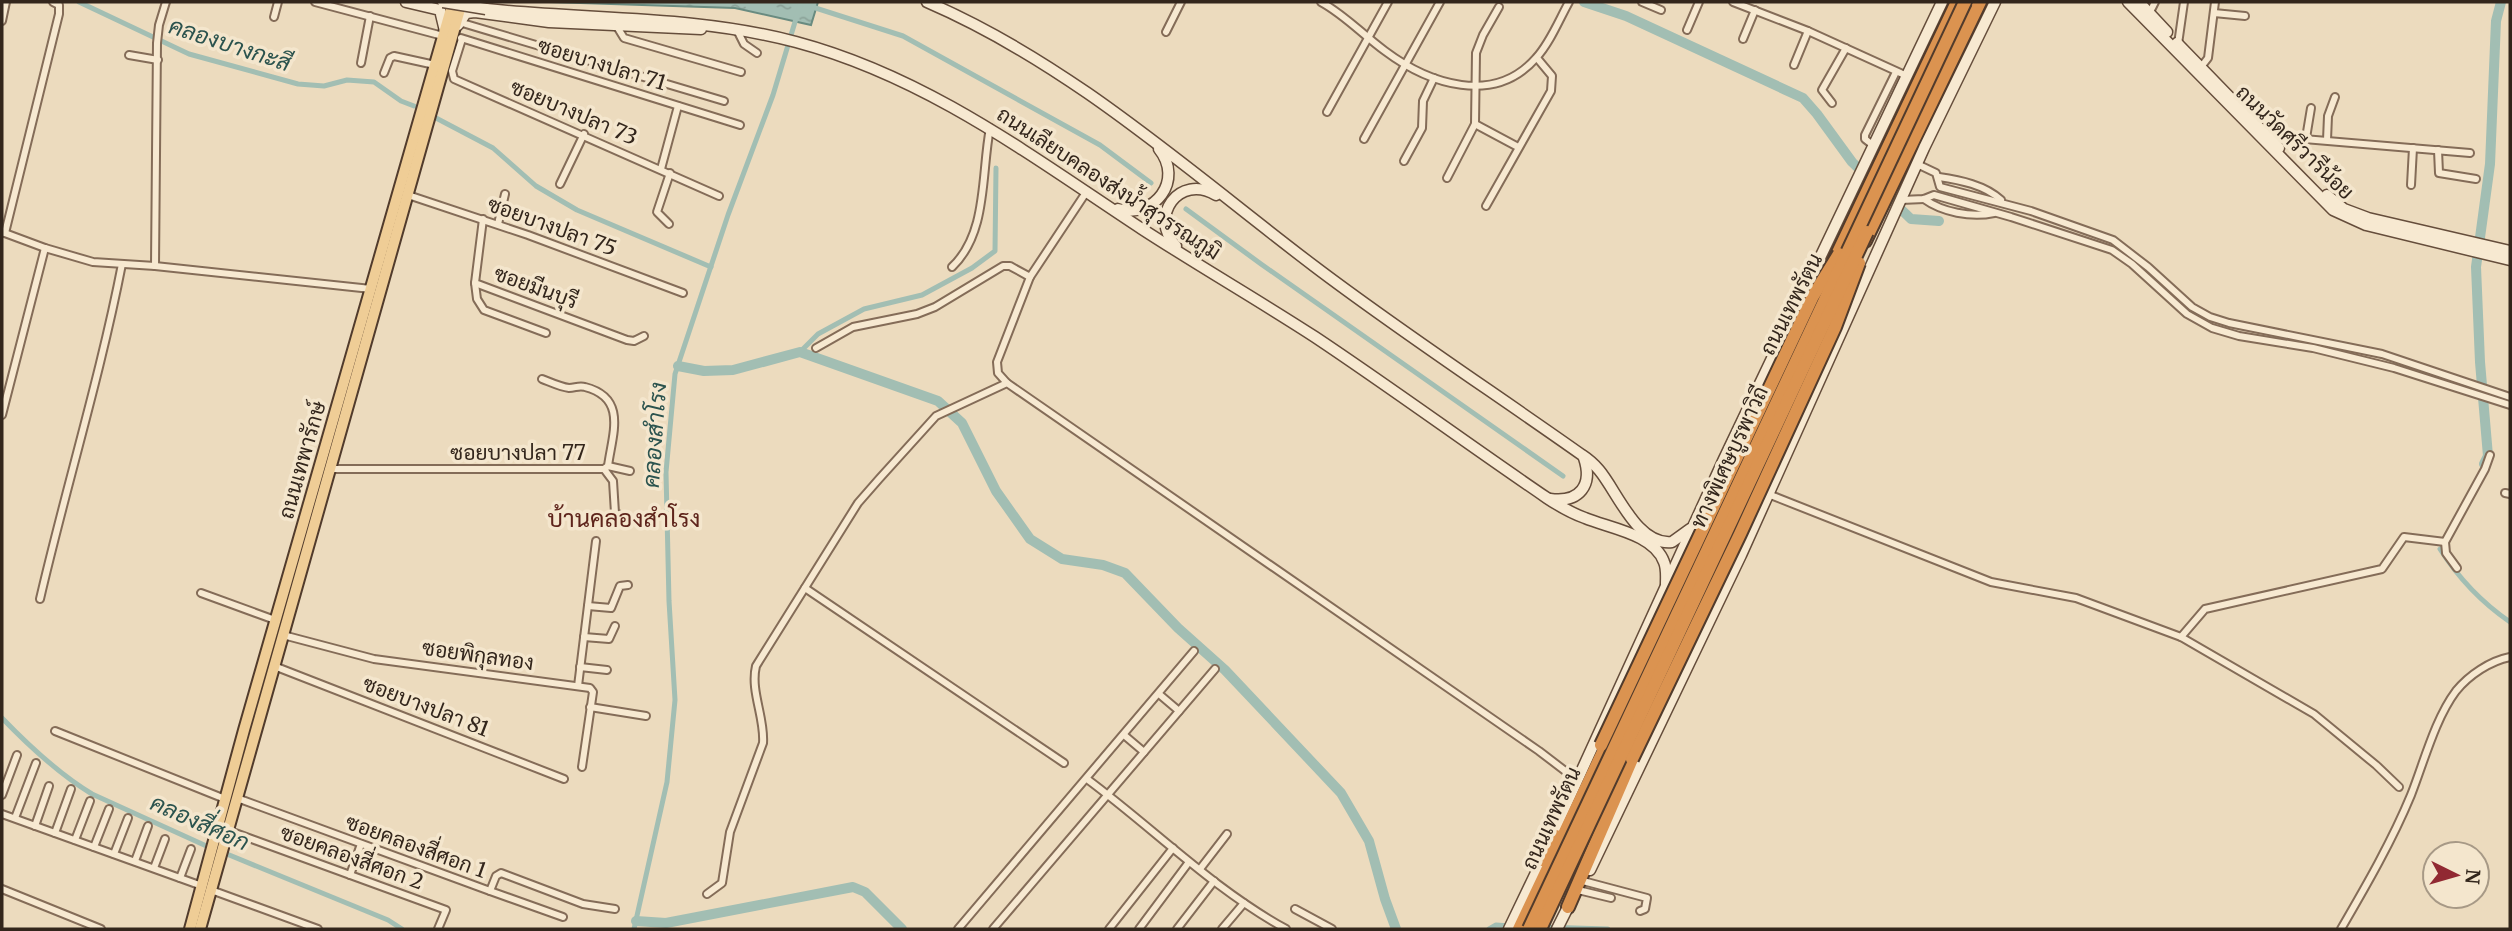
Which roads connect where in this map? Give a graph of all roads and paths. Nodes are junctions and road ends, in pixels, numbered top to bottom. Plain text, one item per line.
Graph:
1 (6, 2) edge
2 (53, 2) edge
3 (166, 2) edge
4 (278, 2) edge
5 (315, 2) edge
6 (407, 2) edge
7 (927, 2) edge
8 (1181, 2) edge
9 (1321, 2) edge
10 (1388, 2) edge
11 (1440, 2) edge
12 (1569, 2) edge
13 (1642, 2) edge
14 (1699, 2) edge
15 (1733, 2) edge
16 (1942, 2) edge
17 (1957, 2) edge
18 (1965, 2) edge
19 (1978, 2) edge
20 (1995, 2) edge
21 (2128, 2) edge
22 (2139, 2) edge
23 (2155, 2) edge
24 (2184, 2) edge
25 (2215, 2) edge
26 (1499, 7) dead end
27 (1661, 9) dead end
28 (1755, 10) junction
29 (2150, 12) junction
30 (2214, 13) junction
31 (370, 16) junction
32 (2245, 16) dead end
33 (274, 18) dead end
34 (453, 20) edge
35 (2, 21) edge
36 (616, 25) junction
37 (1687, 30) dead end
38 (744, 31) junction
39 (1808, 31) junction
40 (1166, 32) dead end
41 (1368, 38) junction
42 (1744, 39) dead end
43 (2178, 44) junction
44 (1846, 48) junction
45 (757, 53) dead end
46 (129, 55) dead end
47 (1537, 58) junction
48 (158, 60) junction
49 (361, 63) dead end
50 (1405, 64) junction
51 (435, 65) junction
52 (1794, 65) dead end
53 (2201, 67) junction
54 (741, 72) dead end
55 (1896, 72) junction
56 (384, 73) dead end
57 (1907, 76) junction
58 (1434, 78) junction
59 (1474, 87) junction
60 (2335, 97) dead end
61 (724, 101) dead end
62 (1832, 103) dead end
63 (678, 106) junction
64 (2311, 108) dead end
65 (1327, 112) dead end
66 (1475, 124) junction
67 (740, 125) dead end
68 (989, 128) junction
69 (584, 134) junction
70 (2268, 136) junction
71 (2306, 138) junction
72 (1364, 139) dead end
73 (2327, 140) junction
74 (1152, 141) junction
75 (1874, 146) junction
76 (1518, 147) junction
77 (2413, 148) junction
78 (2438, 150) junction
79 (2470, 153) dead end
80 (1404, 161) dead end
81 (1917, 163) junction
82 (661, 169) junction
83 (670, 173) junction
84 (1938, 177) junction
85 (1447, 178) dead end
86 (2476, 179) dead end
87 (560, 184) dead end
88 (2411, 184) dead end
89 (1940, 187) junction
90 (1087, 191) junction
91 (505, 194) dead end
92 (408, 195) junction
93 (1934, 195) junction
94 (719, 196) dead end
95 (1923, 199) junction
96 (1901, 200) junction
97 (2003, 203) junction
98 (1106, 205) junction
99 (1486, 206) dead end
100 (1996, 212) junction
101 (1247, 214) junction
102 (483, 219) junction
103 (498, 224) junction
104 (669, 224) dead end
105 (2081, 229) junction
106 (1863, 230) junction
107 (3, 232) edge
108 (2078, 239) junction
109 (2470, 247) junction
110 (45, 248) junction
111 (2490, 251) junction
112 (2510, 251) edge
113 (1187, 257) junction
114 (2510, 260) edge
115 (122, 264) junction
116 (155, 266) junction
117 (952, 267) dead end
118 (1030, 276) junction
119 (475, 283) junction
120 (371, 289) junction
121 (683, 293) dead end
122 (1848, 316) junction
123 (1826, 327) junction
124 (546, 333) dead end
125 (644, 336) dead end
126 (2315, 340) junction
127 (816, 348) dead end
128 (2313, 348) junction
129 (542, 379) dead end
130 (1007, 383) junction
131 (2487, 393) junction
132 (2510, 397) edge
133 (2510, 405) edge
134 (2, 415) edge
135 (1582, 454) junction
136 (2490, 454) dead end
137 (330, 468) junction
138 (606, 468) junction
139 (630, 471) dead end
140 (1768, 494) junction
141 (1546, 498) junction
142 (312, 512) junction
143 (625, 517) dead end
144 (1693, 527) junction
145 (596, 541) dead end
146 (2442, 542) junction
147 (2457, 569) dead end
148 (628, 585) dead end
149 (1672, 585) junction
150 (805, 588) junction
151 (201, 593) dead end
152 (1701, 597) junction
153 (40, 599) dead end
154 (588, 606) junction
155 (275, 620) junction
156 (615, 626) dead end
157 (283, 635) junction
158 (584, 637) junction
159 (2180, 637) junction
160 (1194, 651) dead end
161 (2510, 657) edge
162 (274, 666) junction
163 (580, 667) junction
164 (1215, 669) dead end
165 (607, 670) dead end
166 (578, 686) junction
167 (1158, 694) junction
168 (590, 707) junction
169 (1179, 711) junction
170 (646, 716) dead end
171 (55, 731) dead end
172 (1124, 735) junction
173 (1144, 752) junction
174 (17, 755) dead end
175 (1064, 762) dead end
176 (36, 764) dead end
177 (582, 766) dead end
178 (564, 779) dead end
179 (1087, 779) junction
180 (1577, 780) junction
181 (49, 786) dead end
182 (2399, 786) dead end
183 (71, 789) dead end
184 (1107, 794) junction
185 (2, 795) edge
186 (231, 799) junction
187 (90, 801) dead end
188 (109, 809) dead end
189 (2, 814) edge
190 (15, 818) junction
191 (128, 818) dead end
192 (35, 826) junction
193 (148, 826) dead end
194 (55, 833) junction
195 (1227, 834) dead end
196 (222, 836) junction
197 (165, 839) dead end
198 (75, 840) junction
199 (361, 844) junction
200 (94, 847) junction
201 (1173, 848) junction
202 (191, 849) dead end
203 (114, 854) junction
204 (1542, 860) junction
205 (135, 861) junction
206 (1189, 862) junction
207 (155, 868) junction
208 (1200, 869) junction
209 (349, 875) junction
210 (180, 878) junction
211 (1214, 881) junction
212 (1581, 886) junction
213 (207, 888) junction
214 (2, 889) edge
215 (490, 891) junction
216 (707, 894) dead end
217 (1611, 898) dead end
218 (1244, 903) junction
219 (1568, 907) junction
220 (615, 909) dead end
221 (1295, 909) dead end
222 (1640, 911) dead end
223 (563, 918) dead end
224 (1274, 927) edge
225 (101, 929) edge
226 (190, 929) edge
227 (200, 929) edge
228 (318, 929) edge
229 (438, 929) edge
230 (958, 929) edge
231 (993, 929) edge
232 (1109, 929) edge
233 (1139, 929) edge
234 (1177, 929) edge
235 (1222, 929) edge
236 (1286, 929) edge
237 (1332, 929) edge
238 (1509, 929) edge
239 (1519, 929) edge
240 (1529, 929) edge
241 (1540, 929) edge
242 (1547, 929) edge
243 (1557, 929) edge
244 (2341, 929) edge

1 - 35 street
2 - 107 street
3 - 48 street
4 - 33 street
5 - 31 street
6 - 34 main road
7 - 74 main road
8 - 40 street
9 - 41 street
10 - 41 street
11 - 50 street
12 - 47 street
13 - 27 street
14 - 37 street
15 - 28 street
16 - 57 main road, ถนนเทพรัตน
17 - 149 highway, ถนนเทพรัตน
18 - 106 highway, ทางพิเศษบูรพาวิถี, bridge
19 - 106 highway, ทางพิเศษบูรพาวิถี
19 - 123 highway, ถนนเทพรัตน
20 - 81 main road
21 - 109 main road, ถนนวัดศรีวารีน้อย
22 - 29 main road, ถนนวัดศรีวารีน้อย
23 - 29 street
24 - 43 street
25 - 30 street
26 - 59 street
28 - 39 street
28 - 42 street
29 - 43 main road, ถนนวัดศรีวารีน้อย
30 - 32 street
30 - 53 street
31 - 34 street
31 - 49 street
34 - 36 main road
34 - 38 main road, ถนนเลียบคลองส่งน้ำสุวรรณภูมิ, bridge
34 - 51 main road, ถนนเทพารักษ์
34 - 61 street
34 - 63 street, ซอยบางปลา 71
34 - 69 street, ซอยบางปลา 73
34 - 92 main road, ถนนเทพารักษ์
36 - 38 main road
36 - 54 street
38 - 45 street
38 - 68 main road, ถนนเลียบคลองส่งน้ำสุวรรณภูมิ
39 - 44 street
39 - 52 street
41 - 50 street
41 - 65 street
43 - 53 main road, ถนนวัดศรีวารีน้อย
44 - 55 street
44 - 62 street
46 - 48 street
47 - 59 street
47 - 76 street
48 - 116 street
50 - 58 street
50 - 72 street
51 - 56 street
51 - 120 main road, ถนนเทพารักษ์
53 - 70 main road, ถนนวัดศรีวารีน้อย
55 - 57 street
55 - 75 street
57 - 75 main road, ถนนเทพรัตน
58 - 59 street
58 - 80 street
59 - 66 street
60 - 73 street
63 - 67 street, ซอยบางปลา 71
63 - 82 street
64 - 71 street
66 - 76 street
66 - 85 street
68 - 90 main road, ถนนเลียบคลองส่งน้ำสุวรรณภูมิ
68 - 117 street
69 - 82 street, ซอยบางปลา 73
69 - 87 street
70 - 71 street
70 - 109 main road, ถนนวัดศรีวารีน้อย
71 - 73 street
73 - 77 street
74 - 98 main road
74 - 101 main road
75 - 144 main road, ถนนเทพรัตน
76 - 99 street
77 - 78 street
77 - 88 street
78 - 79 street
78 - 86 street
81 - 84 street
81 - 96 main road
82 - 83 street, ซอยบางปลา 73
83 - 94 street, ซอยบางปลา 73
83 - 104 street
84 - 89 street
84 - 97 street
89 - 93 street
89 - 97 street
90 - 98 main road, ถนนเลียบคลองส่งน้ำสุวรรณภูมิ
90 - 118 street
91 - 103 street
92 - 102 street, ซอยบางปลา 75
92 - 137 main road, ถนนเทพารักษ์
93 - 95 street
93 - 100 street
95 - 96 street
95 - 100 street
96 - 122 main road
97 - 105 street
98 - 113 main road, ถนนเลียบคลองส่งน้ำสุวรรณภูมิ
100 - 108 street
101 - 113 main road
101 - 135 main road
102 - 103 street, ซอยบางปลา 75
102 - 119 street, ซอยมีนบุรี
103 - 121 street, ซอยบางปลา 75
105 - 108 street
105 - 126 street
106 - 204 highway, bridge
106 - 219 highway, bridge
106 - 240 highway, ทางพิเศษบูรพาวิถี, bridge
106 - 241 highway, ทางพิเศษบูรพาวิถี, bridge
107 - 110 street
108 - 128 street
109 - 111 main road, ถนนวัดศรีวารีน้อย
110 - 115 street
110 - 134 street
111 - 112 main road, ถนนวัดศรีวารีน้อย
111 - 114 main road, ถนนวัดศรีวารีน้อย
113 - 141 main road, ถนนเลียบคลองส่งน้ำสุวรรณภูมิ
115 - 116 street
115 - 153 street
116 - 120 street
118 - 127 street
118 - 130 street
119 - 124 street
119 - 125 street, ซอยมีนบุรี
120 - 142 main road, ถนนเทพารักษ์
122 - 123 main road, ถนนเทพรัตน
122 - 140 main road
123 - 152 highway, ถนนเทพรัตน
126 - 128 street
126 - 131 street
128 - 131 street
129 - 138 street, ซอยบางปลา 77
130 - 150 street
130 - 180 street
131 - 132 street
131 - 133 street
135 - 141 main road
135 - 144 main road
136 - 146 street
137 - 138 street, ซอยบางปลา 77
137 - 142 main road, ถนนเทพารักษ์
138 - 139 street
138 - 143 street
140 - 159 street
140 - 212 main road
141 - 149 main road, ถนนเลียบคลองส่งน้ำสุวรรณภูมิ
142 - 155 main road, ถนนเทพารักษ์
142 - 157 main road, ถนนเทพารักษ์
144 - 149 main road, ถนนเทพรัตน
145 - 154 street
146 - 147 street
146 - 159 street
148 - 154 street
149 - 152 highway
149 - 180 main road, ถนนเทพรัตน
149 - 239 highway, ถนนเทพรัตน
150 - 175 street
150 - 216 street
151 - 155 street
152 - 242 highway, ถนนเทพรัตน
154 - 158 street
155 - 186 main road, ถนนเทพารักษ์
156 - 158 street
157 - 162 main road, ถนนเทพารักษ์
157 - 166 street, ซอยพิกุลทอง
158 - 163 street
159 - 182 street
160 - 167 street
161 - 244 street
162 - 178 street, ซอยบางปลา 81
162 - 186 main road, ถนนเทพารักษ์
163 - 165 street
163 - 166 street
164 - 169 street
166 - 168 street
167 - 169 street
167 - 172 street
168 - 170 street
168 - 177 street
169 - 173 street
171 - 186 street, ซอยคลองสี่ศอก 1
172 - 173 street
172 - 179 street
173 - 184 street
174 - 185 street
176 - 190 street
179 - 184 street
179 - 230 street
180 - 204 main road, ถนนเทพรัตน
181 - 192 street
183 - 194 street
184 - 201 street
184 - 231 street
186 - 196 main road, ถนนเทพารักษ์
186 - 199 street, ซอยคลองสี่ศอก 1
187 - 198 street
188 - 200 street
189 - 190 street
190 - 192 street
191 - 203 street
192 - 194 street
193 - 205 street
194 - 198 street
195 - 208 street
196 - 209 street, ซอยคลองสี่ศอก 2
196 - 213 main road, ถนนเทพารักษ์
197 - 207 street
198 - 200 street
199 - 209 street
199 - 215 street, ซอยคลองสี่ศอก 1
200 - 203 street
201 - 206 street
201 - 232 street
202 - 210 street
203 - 205 street
204 - 238 main road, ถนนเทพรัตน
205 - 207 street
206 - 208 street
206 - 233 street
207 - 210 street
208 - 211 street
209 - 229 street, ซอยคลองสี่ศอก 2
210 - 213 street
211 - 218 street
211 - 234 street
212 - 217 street
212 - 219 main road
212 - 222 street
213 - 226 main road, ถนนเทพารักษ์
213 - 227 main road, ถนนเทพารักษ์
213 - 228 street
214 - 225 street
215 - 220 street, ซอยคลองสี่ศอก 1
215 - 223 street
218 - 224 street
218 - 235 street
219 - 243 main road
221 - 237 street
224 - 236 street

